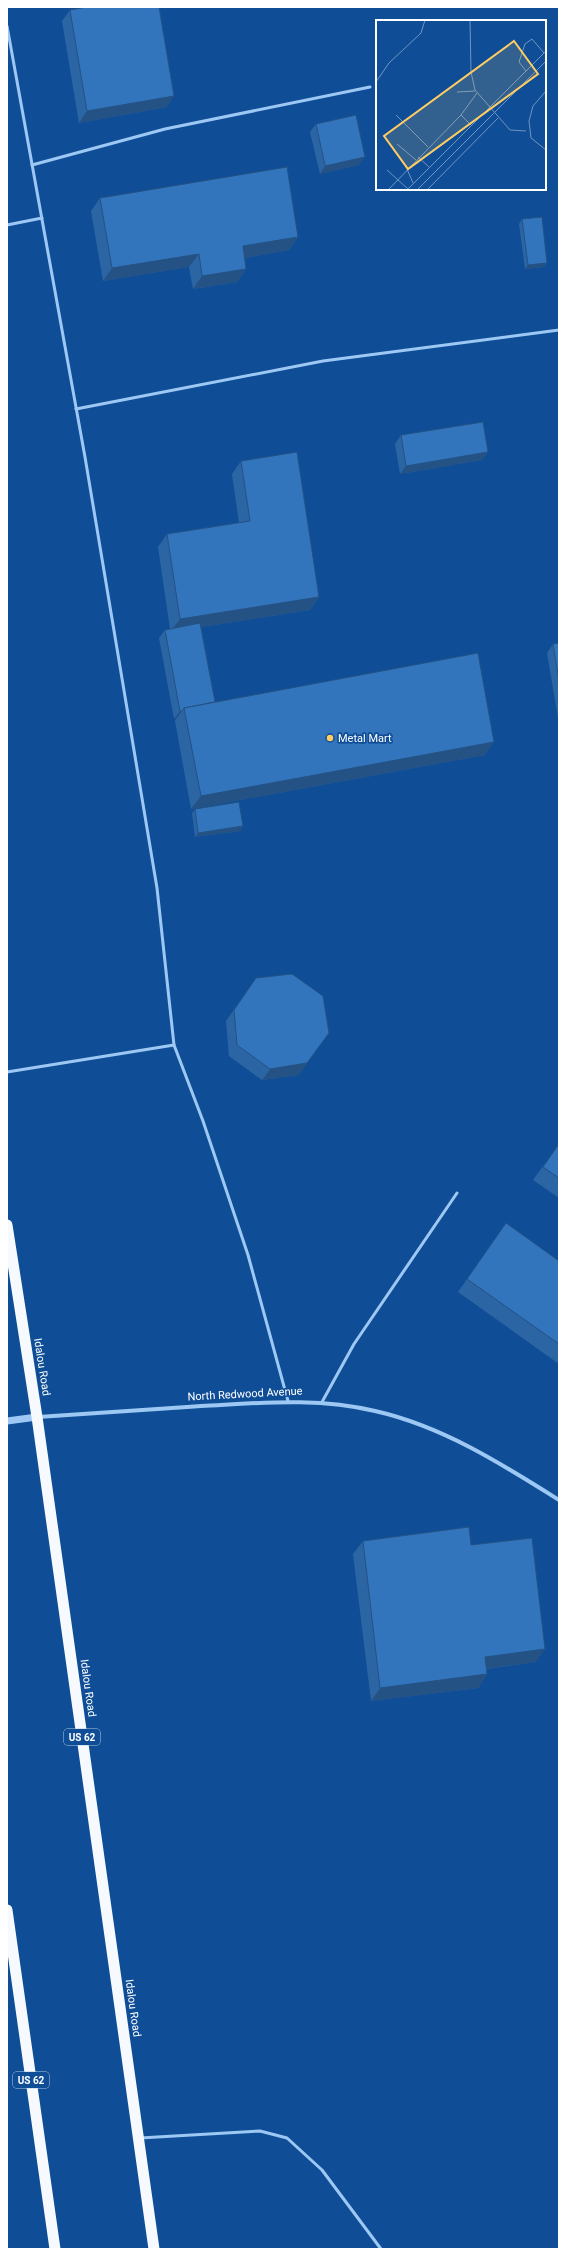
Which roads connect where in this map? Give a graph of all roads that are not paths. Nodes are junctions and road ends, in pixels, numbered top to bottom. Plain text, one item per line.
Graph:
1 (7, 26) edge
2 (370, 87) dead end
3 (32, 165) junction
4 (42, 218) junction
5 (7, 225) edge
6 (559, 330) edge
7 (76, 409) junction
8 (174, 1045) junction
9 (7, 1072) edge
10 (457, 1193) dead end
11 (7, 1225) edge
12 (288, 1401) junction
13 (322, 1402) junction
14 (37, 1417) junction
15 (7, 1420) edge
16 (559, 1500) edge
17 (7, 1910) edge
18 (138, 2138) junction
19 (55, 2249) edge
20 (154, 2249) edge
21 (381, 2249) edge

1 - 3 lane
2 - 3 lane
3 - 4 lane
4 - 5 lane
4 - 7 lane
6 - 7 lane
7 - 8 lane
8 - 9 lane
8 - 12 lane
10 - 13 lane
11 - 14 highway, Idalou Road / US 62
12 - 13 street, North Redwood Avenue
12 - 14 street, North Redwood Avenue
13 - 16 street, North Redwood Avenue
14 - 15 street, North Redwood Avenue
14 - 18 highway, Idalou Road / US 62
17 - 19 highway, US 62
18 - 20 highway, Idalou Road / US 62
18 - 21 lane

